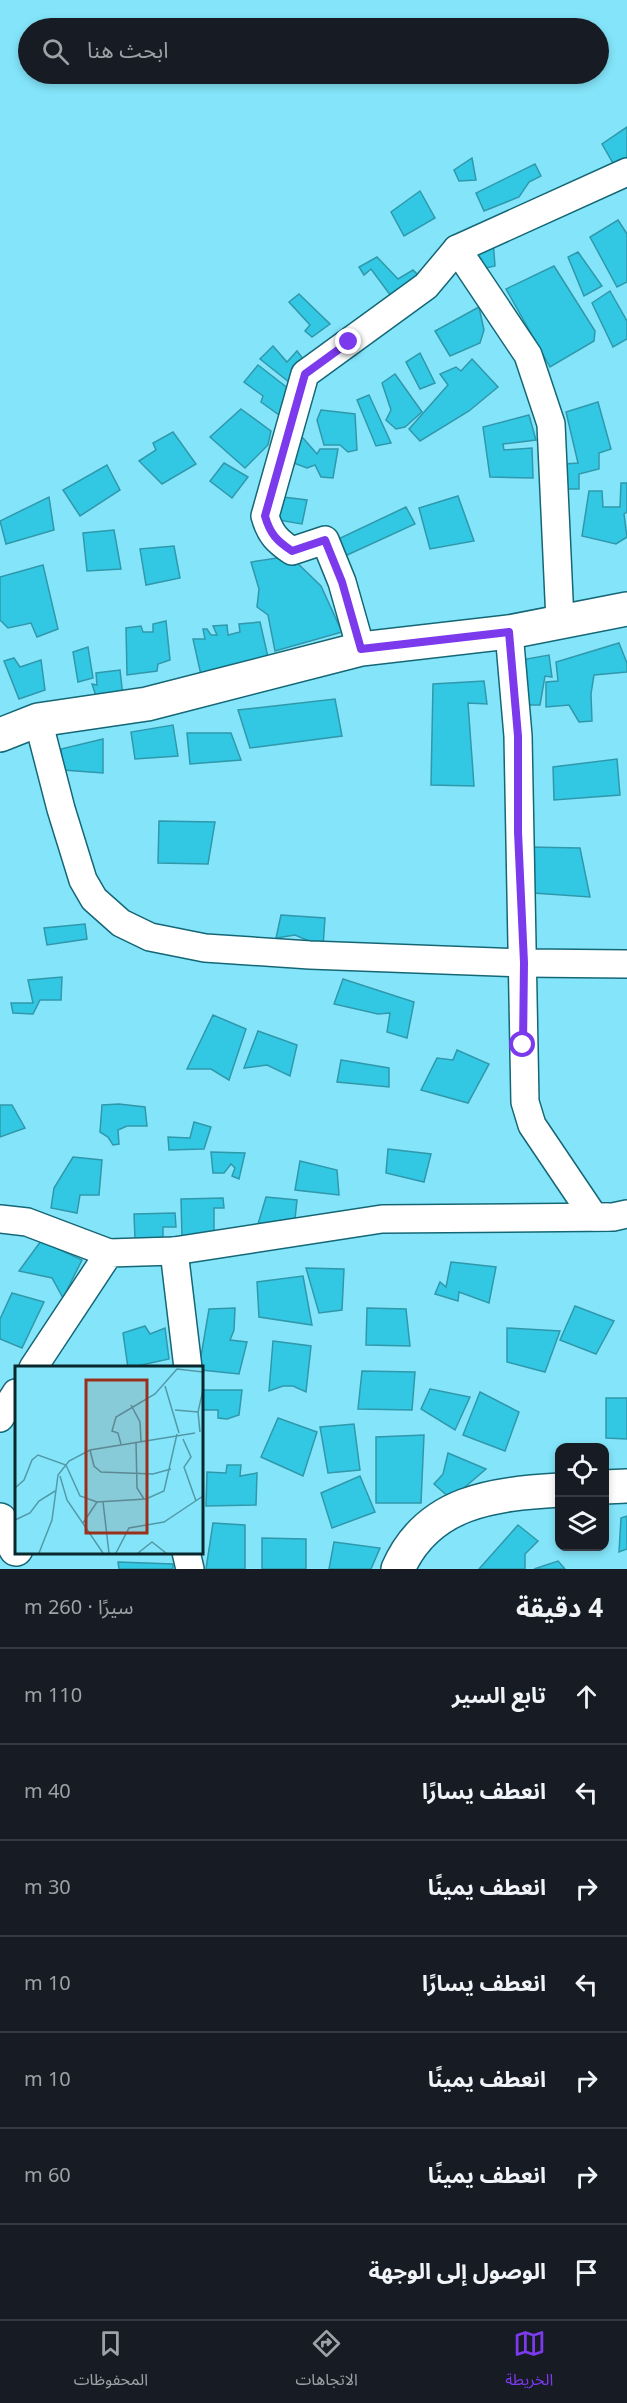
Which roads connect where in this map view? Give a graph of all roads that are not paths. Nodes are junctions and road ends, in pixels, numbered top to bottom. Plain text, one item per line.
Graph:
1 (627, 172) edge
2 (457, 249) junction
3 (627, 609) edge
4 (560, 621) junction
5 (509, 632) junction
6 (361, 649) junction
7 (38, 720) junction
8 (0, 735) edge
9 (524, 963) junction
10 (627, 964) edge
11 (620, 1215) edge
12 (0, 1219) edge
13 (174, 1251) junction
14 (109, 1253) junction
15 (34, 1366) edge
16 (188, 1366) edge
17 (15, 1395) edge
18 (0, 1418) edge
19 (627, 1486) edge
20 (609, 1487) edge
21 (555, 1490) edge
22 (0, 1520) edge
23 (15, 1547) edge
24 (19, 1554) edge
25 (186, 1554) edge
26 (28, 1569) edge
27 (190, 1569) edge
28 (398, 1569) edge

1 - 2 street
2 - 4 street
2 - 6 street
3 - 4 street
4 - 5 street
5 - 6 street
5 - 9 street
6 - 7 street
7 - 8 street
7 - 9 street
9 - 10 street
9 - 11 street
11 - 13 street
12 - 14 street
13 - 14 street
13 - 16 street
14 - 15 street
17 - 18 street
19 - 20 street
21 - 28 street
22 - 23 street
24 - 26 street
25 - 27 street

